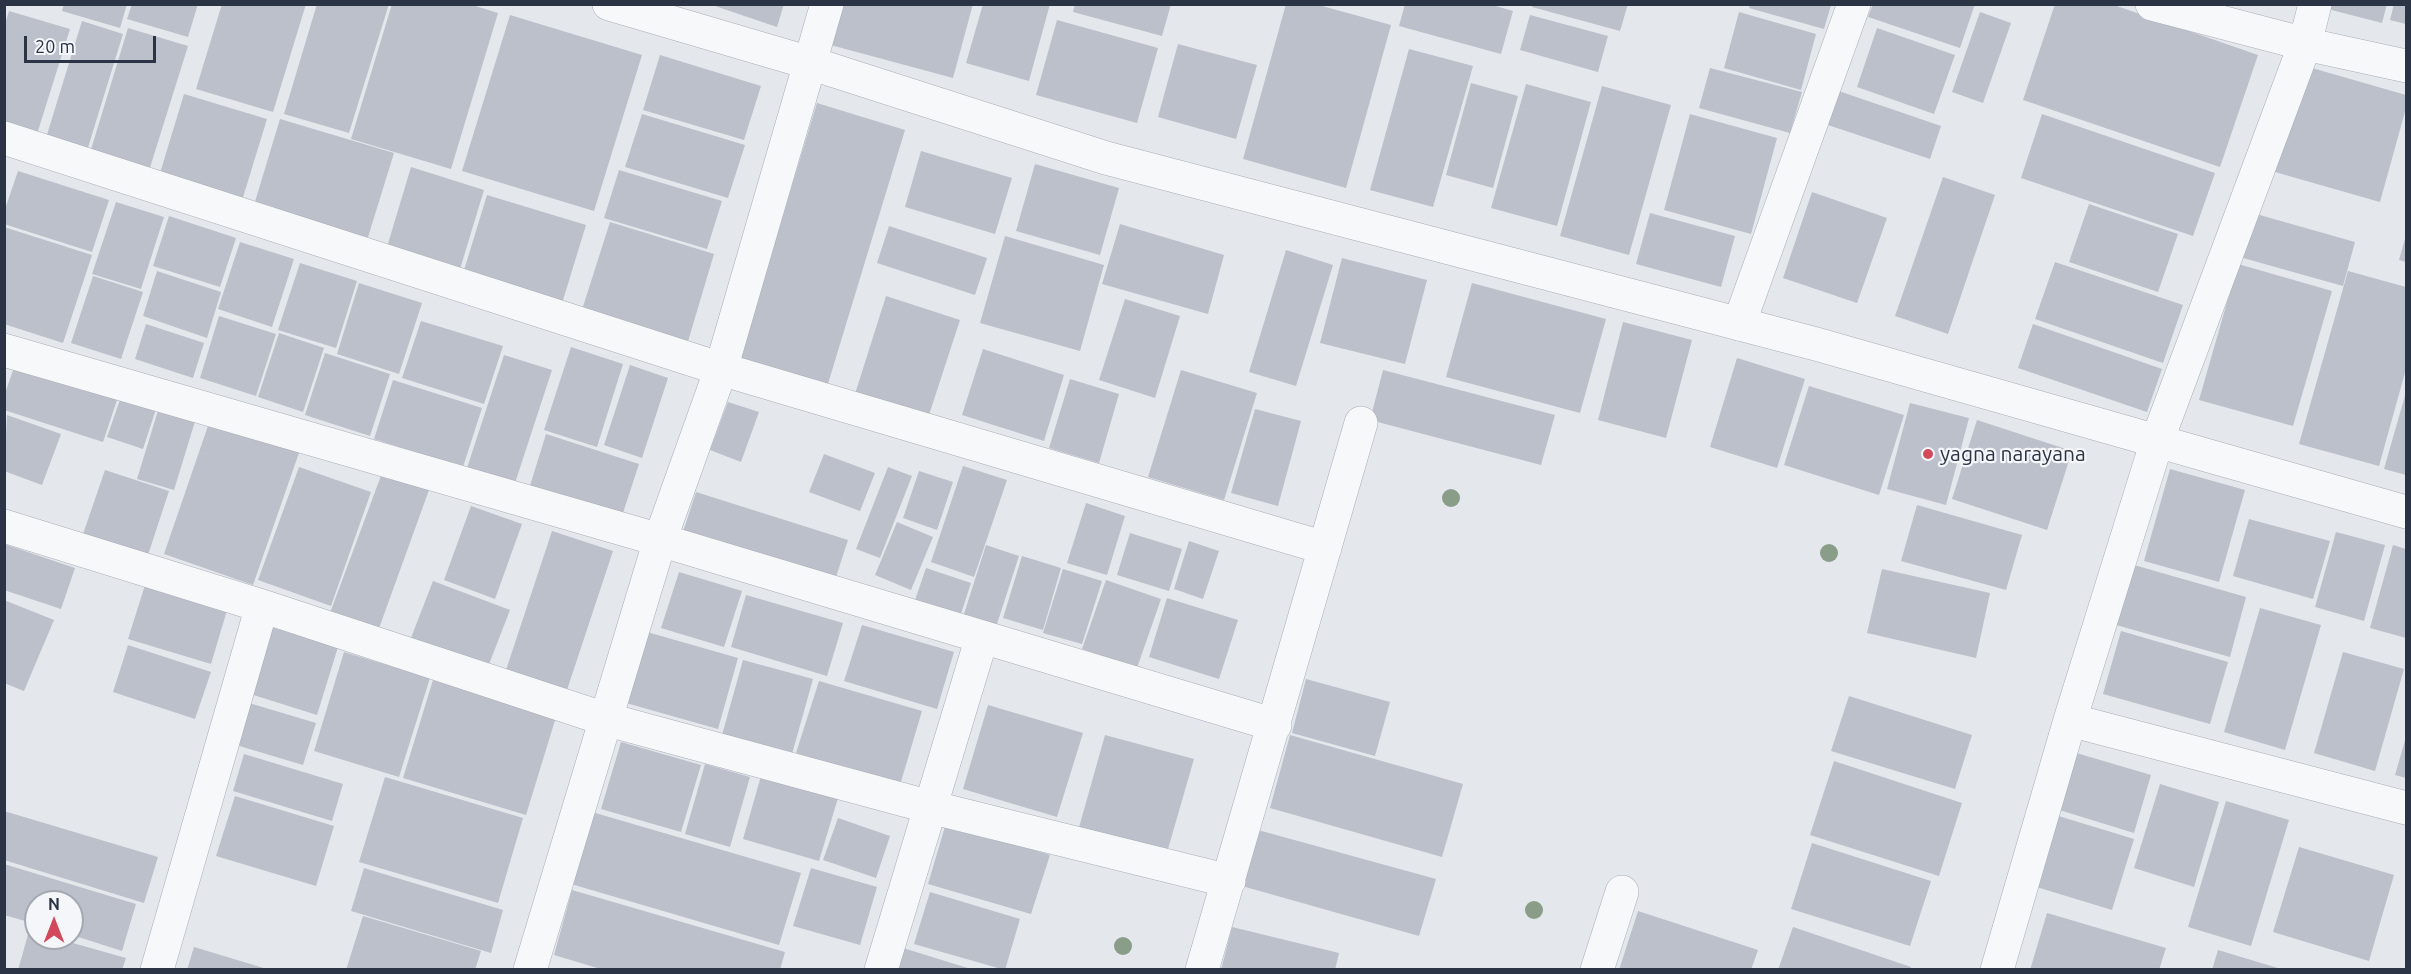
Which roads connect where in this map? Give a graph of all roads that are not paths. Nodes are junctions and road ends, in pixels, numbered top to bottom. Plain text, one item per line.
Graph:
1 (609, 4) edge
2 (827, 4) edge
3 (1854, 4) edge
4 (2152, 4) edge
5 (2315, 4) edge
6 (2305, 44) junction
7 (810, 63) junction
8 (2406, 66) edge
9 (4, 138) edge
10 (1739, 324) junction
11 (7, 359) edge
12 (722, 369) junction
13 (1361, 423) dead end
14 (2157, 441) junction
15 (2406, 512) edge
16 (4, 526) edge
17 (660, 540) junction
18 (1325, 548) junction
19 (262, 606) junction
20 (982, 637) junction
21 (605, 718) junction
22 (2070, 720) junction
23 (1275, 725) junction
24 (930, 807) junction
25 (2406, 808) edge
26 (1229, 881) junction
27 (1622, 892) dead end
28 (157, 969) edge
29 (530, 969) edge
30 (881, 969) edge
31 (1203, 969) edge
32 (1597, 969) edge
33 (1998, 969) edge

1 - 7 street
2 - 7 street
3 - 10 street
4 - 6 street
5 - 6 street
6 - 8 street
6 - 14 street
7 - 10 street
7 - 12 street
9 - 12 street
10 - 14 street
11 - 17 street
12 - 17 street
12 - 18 street
13 - 18 street
14 - 15 street
14 - 22 street
16 - 19 street
17 - 20 street
17 - 21 street
18 - 23 street
19 - 21 street
19 - 28 street
20 - 23 street
20 - 24 street
21 - 24 street
21 - 29 street
22 - 25 street
22 - 33 street
23 - 26 street
24 - 26 street
24 - 30 street
26 - 31 street
27 - 32 street

